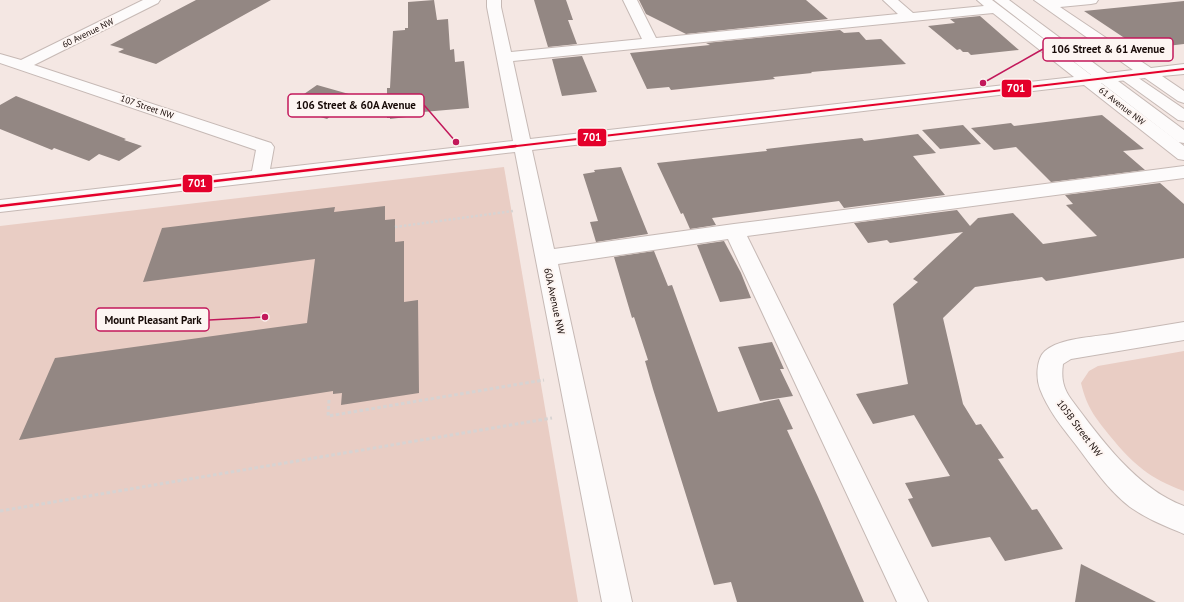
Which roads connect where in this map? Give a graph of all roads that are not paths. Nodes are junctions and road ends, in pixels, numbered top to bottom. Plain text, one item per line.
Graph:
1 (153, 0) edge
2 (494, 0) edge
3 (630, 0) edge
4 (890, 0) edge
5 (984, 0) edge
6 (1021, 0) edge
7 (1091, 0) edge
8 (1044, 2) edge
9 (998, 4) edge
10 (909, 17) junction
11 (651, 42) junction
12 (504, 57) junction
13 (0, 58) edge
14 (22, 65) junction
15 (1184, 69) edge
16 (1148, 73) junction
17 (1127, 76) junction
18 (1106, 78) junction
19 (1089, 80) junction
20 (1184, 98) edge
21 (1184, 116) edge
22 (1184, 138) edge
23 (522, 146) junction
24 (1184, 155) edge
25 (1184, 172) edge
26 (260, 176) junction
27 (0, 206) edge
28 (734, 231) junction
29 (546, 258) junction
30 (1184, 331) edge
31 (1184, 520) edge
32 (617, 602) edge
33 (913, 602) edge

1 - 14 street, 60 Avenue NW
2 - 12 street, 60A Avenue NW
3 - 11 street
4 - 10 street
5 - 9 street, 61 Avenue NW
6 - 17 street
7 - 8 street
8 - 16 street
9 - 10 street
9 - 18 street, 61 Avenue NW
9 - 19 street, 61 Avenue NW
10 - 11 street
11 - 12 street
12 - 23 street, 60A Avenue NW
13 - 14 street, 107 Street NW
14 - 26 street, 107 Street NW
15 - 16 street
16 - 17 street
16 - 20 street
17 - 18 street
17 - 21 street
18 - 19 street
18 - 22 street, 61 Avenue NW
19 - 23 street
19 - 24 street, 61 Avenue NW
23 - 26 street
23 - 29 street, 60A Avenue NW
25 - 28 street
26 - 27 street
28 - 29 street
28 - 33 street
29 - 32 street, 60A Avenue NW
30 - 31 street, 105B Street NW

